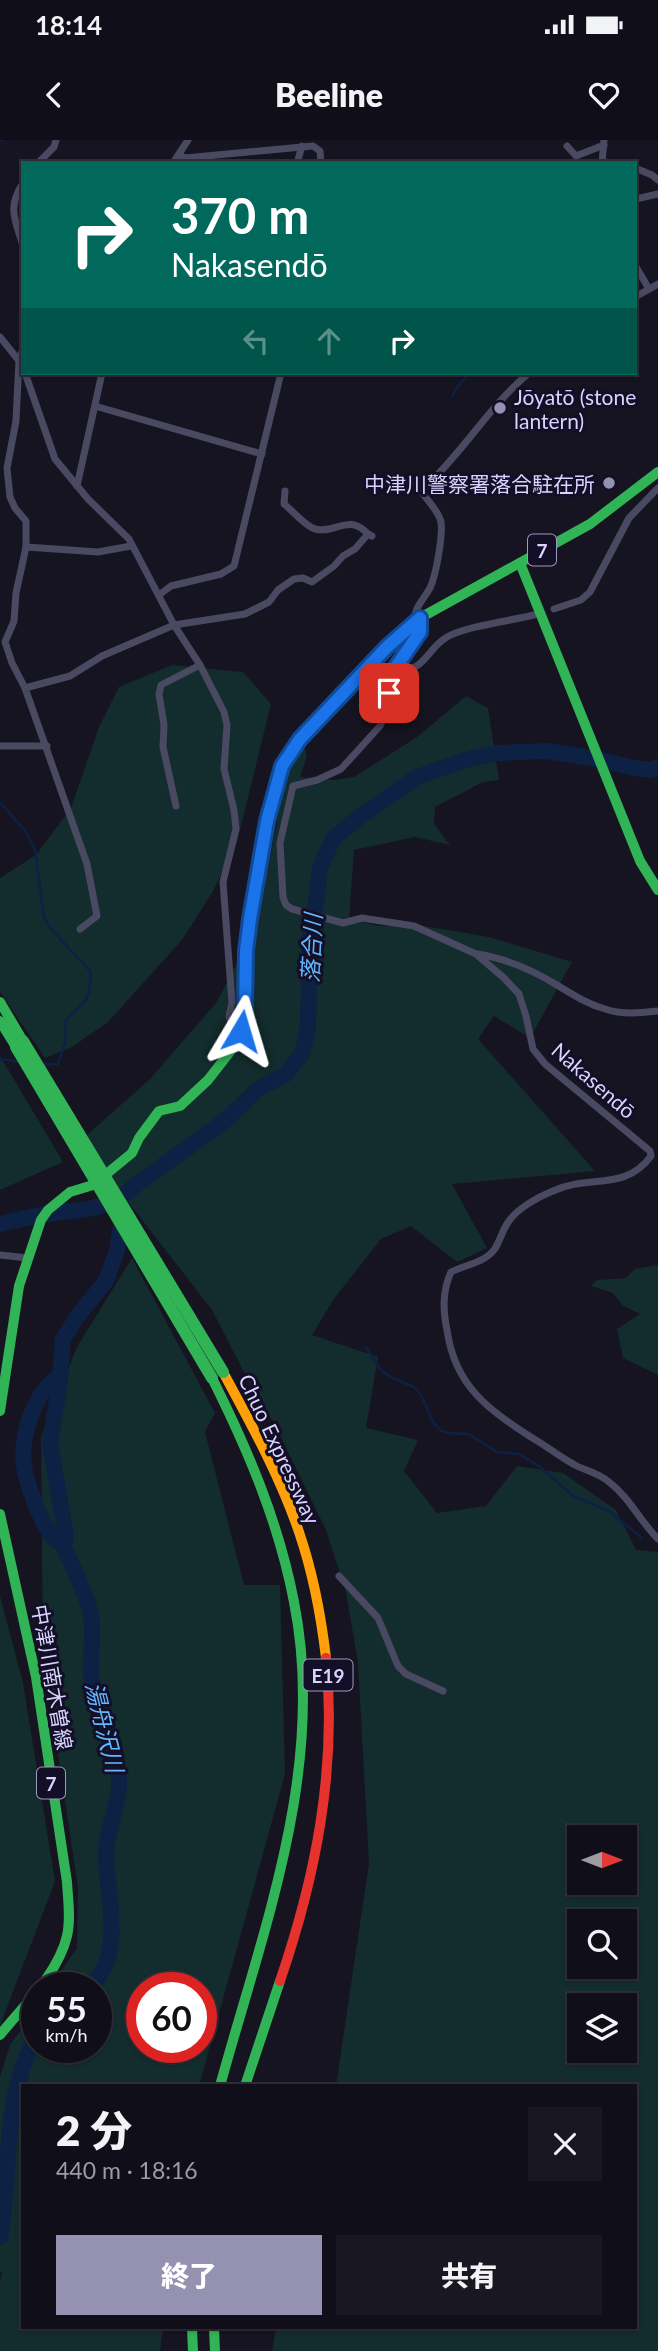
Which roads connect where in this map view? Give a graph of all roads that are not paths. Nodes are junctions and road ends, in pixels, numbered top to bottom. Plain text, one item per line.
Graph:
1 (56, 140) edge
2 (188, 140) edge
3 (604, 142) edge
4 (302, 146) junction
5 (567, 146) dead end
6 (179, 155) junction
7 (40, 161) edge
8 (174, 161) edge
9 (297, 161) edge
10 (321, 161) edge
11 (602, 161) edge
12 (637, 168) edge
13 (658, 180) edge
14 (21, 186) edge
15 (658, 194) edge
16 (637, 199) edge
17 (21, 238) edge
18 (637, 268) edge
19 (658, 284) edge
20 (649, 289) junction
21 (637, 296) edge
22 (0, 337) edge
23 (21, 363) edge
24 (26, 375) edge
25 (102, 375) edge
26 (281, 375) edge
27 (527, 375) edge
28 (95, 406) junction
29 (262, 454) junction
30 (658, 472) edge
31 (77, 486) junction
32 (658, 488) edge
33 (285, 491) dead end
34 (131, 546) junction
35 (26, 547) junction
36 (520, 563) junction
37 (159, 595) junction
38 (554, 608) dead end
39 (534, 615) dead end
40 (417, 620) junction
41 (174, 625) junction
42 (200, 665) junction
43 (394, 670) junction
44 (26, 688) junction
45 (0, 746) edge
46 (47, 746) junction
47 (176, 806) dead end
48 (658, 890) edge
49 (80, 929) dead end
50 (476, 954) junction
51 (0, 1002) edge
52 (658, 1011) edge
53 (0, 1021) edge
54 (241, 1031) junction
55 (20, 1044) junction
56 (0, 1255) edge
57 (28, 1258) junction
58 (217, 1375) junction
59 (0, 1411) edge
60 (0, 1514) edge
61 (658, 1539) edge
62 (339, 1576) dead end
63 (443, 1691) dead end
64 (0, 2035) edge
65 (221, 2084) edge
66 (246, 2084) edge
67 (192, 2329) edge
68 (214, 2329) edge
69 (215, 2349) edge
70 (193, 2351) edge

1 - 7 street
2 - 6 street
3 - 5 street
3 - 11 street
4 - 6 street
4 - 9 street
4 - 10 street
6 - 8 street
12 - 13 street
14 - 17 street
15 - 16 street
18 - 20 street
19 - 20 street
20 - 21 street
22 - 23 street
23 - 35 street
24 - 31 street
25 - 28 street
26 - 29 street
27 - 40 street
28 - 29 street
28 - 31 street
29 - 37 street
30 - 36 main road, 7
31 - 34 street
32 - 38 street
33 - 41 street
34 - 35 street
34 - 37 street
35 - 44 street
36 - 40 main road, 7
36 - 48 main road
37 - 41 street
39 - 43 street
40 - 43 street
40 - 54 main road, 7
41 - 42 street
41 - 44 street
42 - 47 street
42 - 54 street
43 - 50 street, Nakasendō
44 - 46 street
45 - 46 street
46 - 49 street
50 - 52 street
50 - 61 street, Nakasendō
51 - 55 main road, Chuo Expressway / E19
53 - 55 main road, Chuo Expressway / E19
54 - 57 main road, 7
55 - 58 main road, Chuo Expressway / E19, bridge
56 - 57 street
57 - 59 main road, 7
58 - 65 main road, Chuo Expressway / E19
58 - 66 main road, Chuo Expressway / E19
60 - 64 main road, 中津川南木曽線 / 7
62 - 63 street
67 - 70 main road
68 - 69 main road

